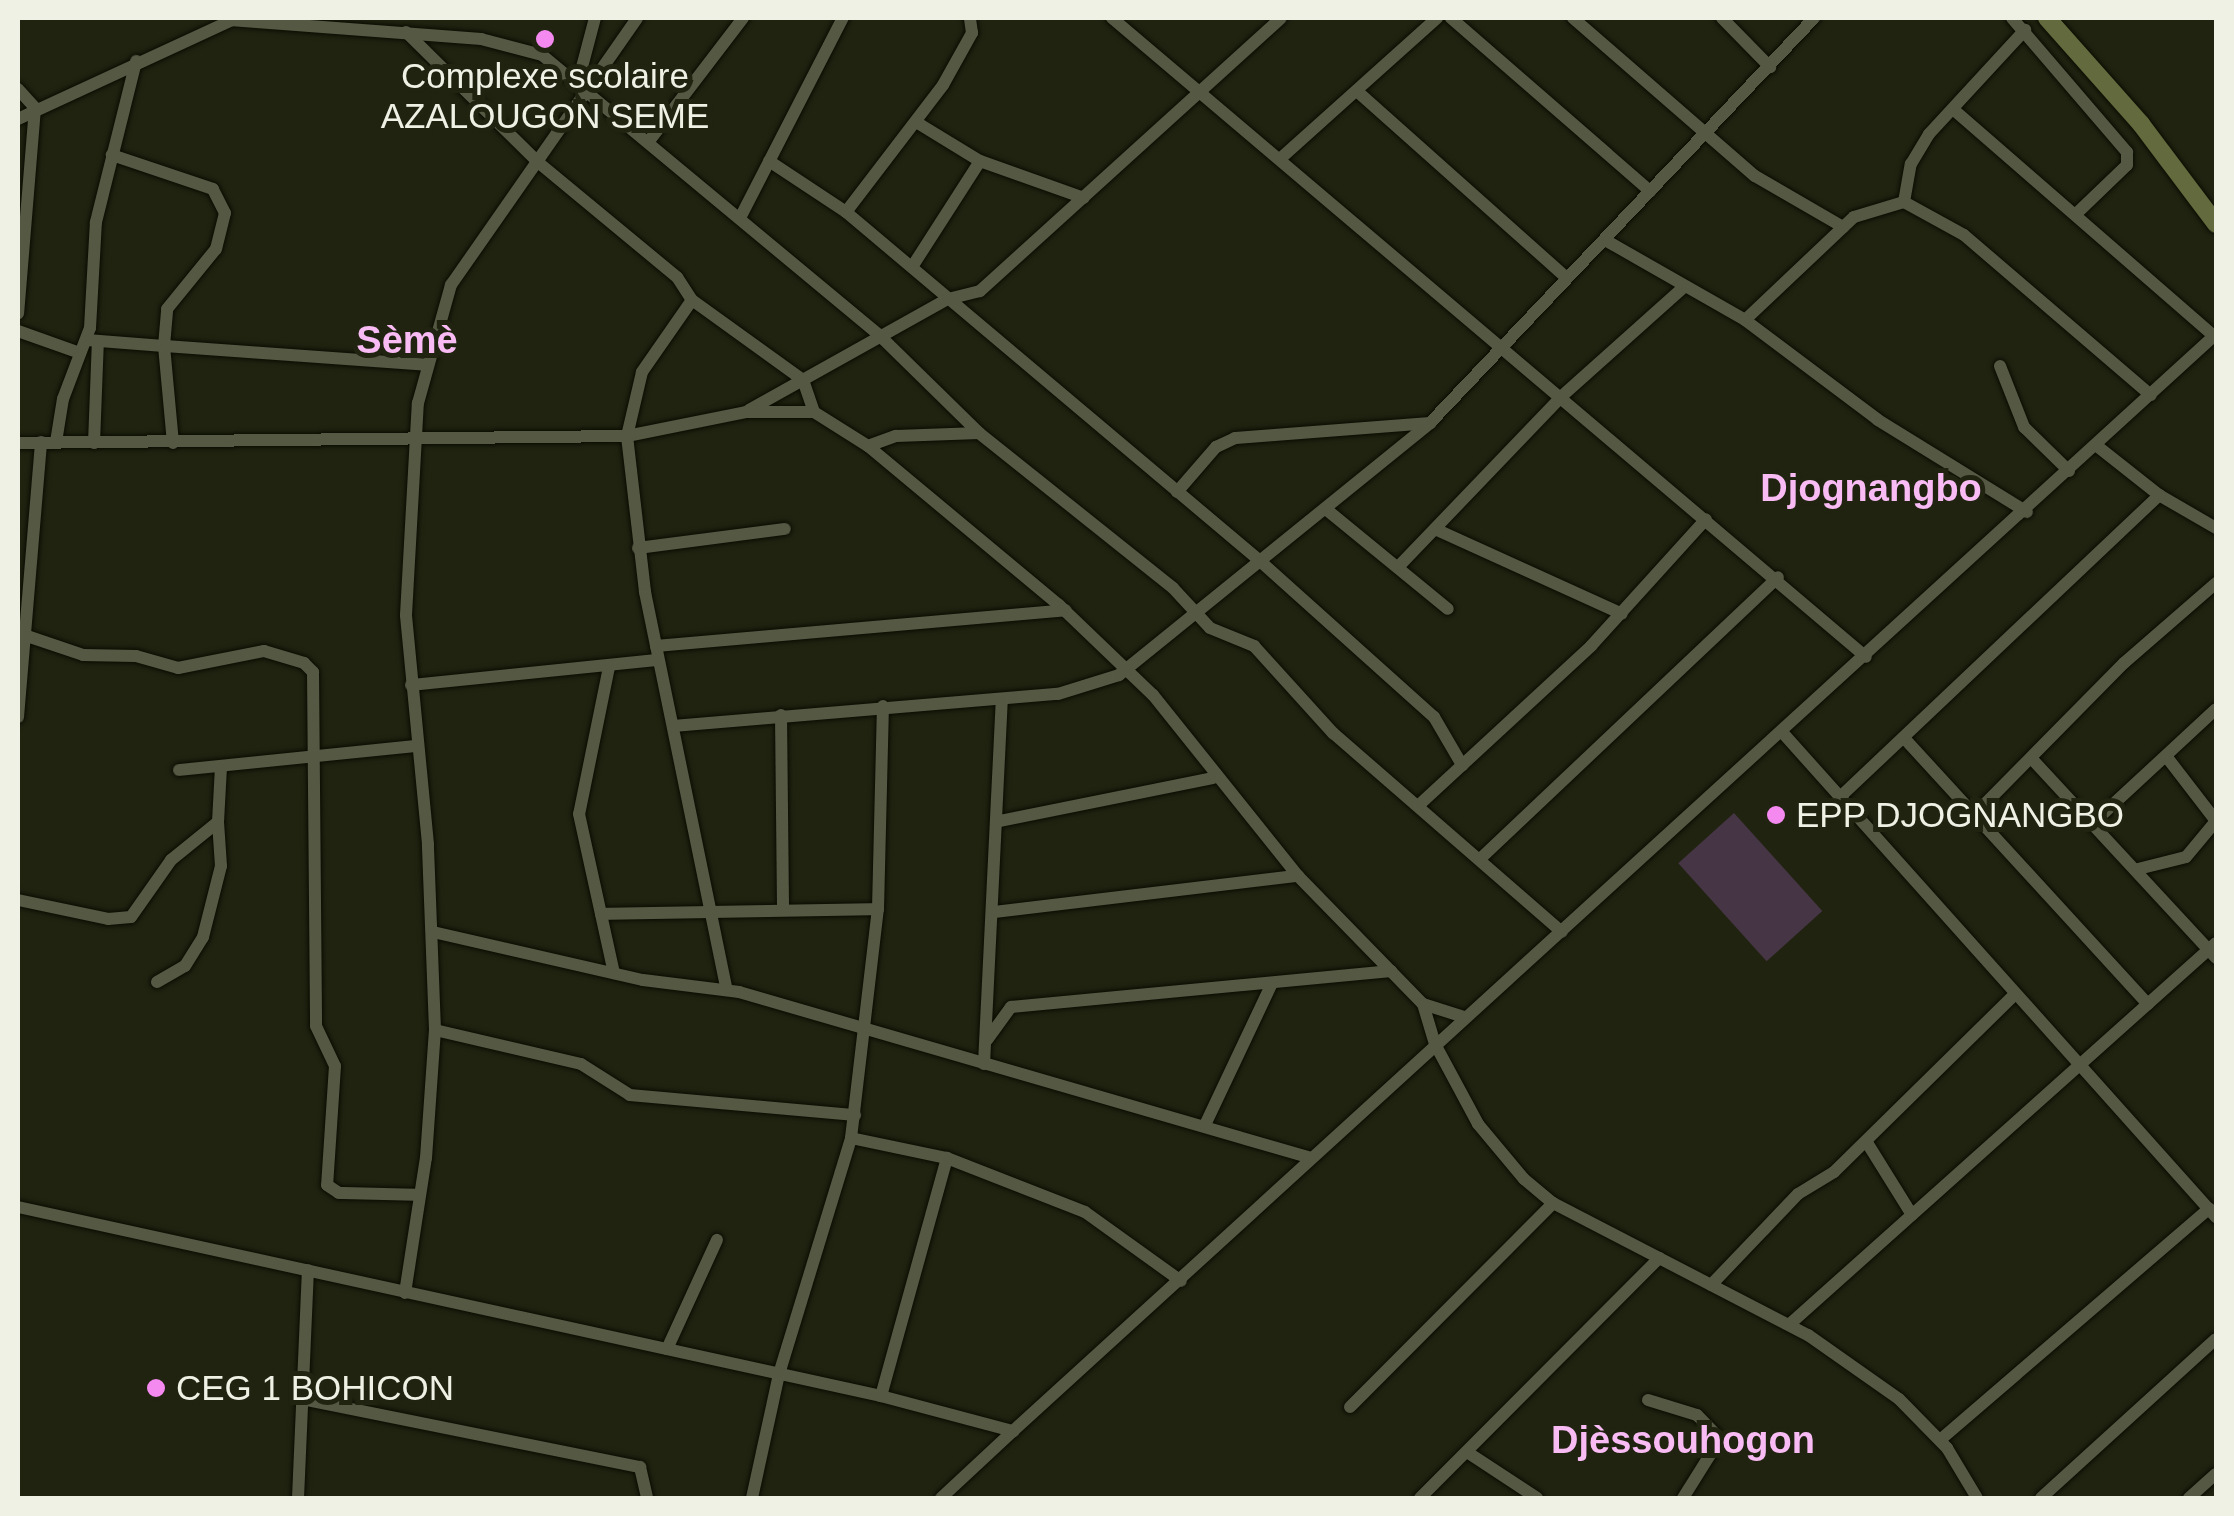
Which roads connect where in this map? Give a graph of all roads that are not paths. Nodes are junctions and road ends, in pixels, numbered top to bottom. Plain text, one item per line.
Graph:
1 (596, 18) edge
2 (637, 18) edge
3 (743, 18) edge
4 (843, 18) edge
5 (970, 18) edge
6 (1112, 18) edge
7 (1436, 18) edge
8 (1450, 18) edge
9 (1573, 18) edge
10 (1722, 18) edge
11 (1801, 18) edge
12 (1814, 18) edge
13 (2012, 18) edge
14 (2047, 18) edge
15 (235, 19) edge
16 (1274, 20) edge
17 (360, 22) edge
18 (2025, 30) junction
19 (406, 32) junction
20 (1798, 35) junction
21 (136, 61) junction
22 (1770, 66) junction
23 (18, 89) edge
24 (582, 91) junction
25 (1199, 91) junction
26 (1358, 92) junction
27 (35, 108) junction
28 (1954, 110) junction
29 (18, 119) edge
30 (916, 122) junction
31 (1705, 135) junction
32 (649, 140) junction
33 (112, 155) junction
34 (1280, 158) junction
35 (769, 161) junction
36 (980, 161) junction
37 (540, 163) junction
38 (1650, 191) junction
39 (22, 197) edge
40 (1084, 198) junction
41 (1904, 202) junction
42 (846, 212) junction
43 (2075, 215) junction
44 (740, 218) junction
45 (2216, 224) edge
46 (1843, 227) junction
47 (1605, 240) junction
48 (912, 267) junction
49 (1566, 277) junction
50 (1683, 288) junction
51 (948, 299) junction
52 (692, 300) junction
53 (18, 312) edge
54 (1746, 320) junction
55 (18, 331) edge
56 (879, 335) junction
57 (2215, 335) edge
58 (88, 344) junction
59 (164, 346) junction
60 (1502, 347) junction
61 (427, 365) junction
62 (2000, 366) dead end
63 (803, 380) junction
64 (2150, 394) junction
65 (1562, 396) junction
66 (746, 412) junction
67 (814, 412) junction
68 (1430, 423) junction
69 (979, 433) junction
70 (627, 436) junction
71 (412, 440) junction
72 (49, 442) junction
73 (94, 442) junction
74 (18, 443) edge
75 (173, 443) junction
76 (868, 446) junction
77 (2097, 446) junction
78 (2068, 472) junction
79 (1177, 492) junction
80 (2159, 496) junction
81 (1327, 510) junction
82 (2027, 512) junction
83 (1706, 518) junction
84 (2216, 528) edge
85 (785, 529) dead end
86 (1435, 529) junction
87 (638, 548) junction
88 (1260, 561) junction
89 (1400, 565) junction
90 (1778, 578) junction
91 (2216, 584) edge
92 (1448, 609) dead end
93 (1065, 610) junction
94 (1197, 612) junction
95 (1622, 614) junction
96 (27, 636) junction
97 (657, 653) junction
98 (1866, 657) junction
99 (609, 667) junction
100 (1128, 669) junction
101 (411, 684) junction
102 (1002, 700) junction
103 (883, 706) junction
104 (2216, 709) edge
105 (782, 715) junction
106 (18, 717) edge
107 (674, 726) junction
108 (1782, 732) junction
109 (1904, 738) junction
110 (417, 746) junction
111 (2166, 756) junction
112 (312, 757) junction
113 (2032, 759) junction
114 (1462, 765) junction
115 (220, 767) junction
116 (179, 770) dead end
117 (1214, 778) junction
118 (1838, 798) junction
119 (1420, 804) junction
120 (1974, 815) junction
121 (1000, 821) junction
122 (218, 822) junction
123 (2094, 822) junction
124 (1480, 858) junction
125 (2138, 869) junction
126 (1298, 876) junction
127 (18, 900) edge
128 (712, 908) junction
129 (783, 909) junction
130 (878, 909) junction
131 (994, 912) junction
132 (601, 914) junction
133 (433, 932) junction
134 (1562, 932) junction
135 (2214, 950) edge
136 (1391, 971) junction
137 (614, 974) junction
138 (156, 982) dead end
139 (1272, 983) junction
140 (727, 990) junction
141 (988, 995) junction
142 (2014, 995) junction
143 (1423, 1004) junction
144 (2148, 1004) junction
145 (1012, 1008) junction
146 (1464, 1017) junction
147 (435, 1030) junction
148 (866, 1030) junction
149 (987, 1040) junction
150 (1435, 1044) junction
151 (984, 1064) junction
152 (2080, 1066) junction
153 (855, 1115) junction
154 (1206, 1126) junction
155 (852, 1138) junction
156 (1866, 1141) junction
157 (947, 1158) junction
158 (1311, 1158) junction
159 (419, 1194) junction
160 (1553, 1203) junction
161 (18, 1206) edge
162 (2213, 1213) edge
163 (1912, 1215) junction
164 (717, 1240) dead end
165 (1658, 1258) junction
166 (308, 1270) junction
167 (1181, 1281) junction
168 (1711, 1285) junction
169 (405, 1292) junction
170 (1791, 1323) junction
171 (2216, 1339) edge
172 (667, 1349) junction
173 (778, 1374) junction
174 (881, 1396) junction
175 (302, 1399) junction
176 (1648, 1400) dead end
177 (1350, 1408) dead end
178 (1014, 1431) junction
179 (1940, 1440) junction
180 (1467, 1452) junction
181 (2216, 1474) edge
182 (298, 1498) edge
183 (647, 1498) edge
184 (752, 1498) edge
185 (942, 1498) edge
186 (1420, 1498) edge
187 (1537, 1498) edge
188 (1683, 1498) edge
189 (1977, 1498) edge
190 (2041, 1498) edge
191 (2189, 1498) edge

1 - 24 street
2 - 24 street
3 - 32 street
4 - 35 street
5 - 30 street
6 - 25 street
7 - 26 street
8 - 38 street
9 - 31 street
10 - 22 street
11 - 20 street
12 - 20 street
13 - 18 street
14 - 45 main road
15 - 17 street
15 - 21 street
16 - 25 street
17 - 19 street
18 - 28 street
18 - 43 street
19 - 24 street
19 - 37 street
20 - 22 street
21 - 27 street
21 - 33 street
22 - 31 street
23 - 27 street
24 - 32 street
24 - 37 street
25 - 34 street
25 - 40 street
26 - 34 street
26 - 49 street
27 - 29 street
27 - 39 street
28 - 41 street
28 - 43 street
30 - 36 street
30 - 42 street
31 - 38 street
31 - 46 street
32 - 44 street
33 - 58 street
33 - 59 street
34 - 60 street
35 - 42 street
35 - 44 street
36 - 40 street
36 - 48 street
37 - 52 street
37 - 61 street
38 - 47 street
39 - 53 street
40 - 51 street
41 - 46 street
41 - 64 street
42 - 48 street
43 - 57 street
44 - 56 street
46 - 54 street
47 - 49 street
47 - 50 street
48 - 51 street
49 - 60 street
50 - 54 street
50 - 65 street
51 - 56 street
51 - 79 street
52 - 63 street
52 - 70 street
54 - 82 street
55 - 58 street
56 - 63 street
56 - 69 street
57 - 64 street
58 - 59 street
58 - 72 street
58 - 73 street
59 - 61 street
59 - 75 street
60 - 65 street
60 - 68 street
61 - 71 street
62 - 78 street
63 - 66 street
63 - 67 street
64 - 77 street
65 - 83 street
65 - 86 street
66 - 67 street
66 - 70 street
67 - 76 street
68 - 79 street
68 - 81 street
69 - 76 street
69 - 94 street
70 - 71 street
70 - 87 street
71 - 75 street
71 - 101 street
72 - 73 street
72 - 74 street
72 - 96 street
73 - 75 street
76 - 93 street
77 - 78 street
77 - 80 street
78 - 82 street
79 - 88 street
80 - 84 street
80 - 109 street
81 - 88 street
81 - 89 street
82 - 98 street
83 - 90 street
83 - 95 street
85 - 87 street
86 - 89 street
86 - 95 street
87 - 97 street
88 - 94 street
88 - 114 street
89 - 92 street
90 - 98 street
90 - 124 street
91 - 113 street
93 - 97 street
93 - 100 street
94 - 100 street
94 - 119 street
95 - 114 street
96 - 106 street
96 - 112 street
97 - 99 street
97 - 107 street
98 - 108 street
99 - 101 street
99 - 132 street
100 - 102 street
100 - 117 street
101 - 110 street
102 - 103 street
102 - 121 street
103 - 105 street
103 - 130 street
104 - 111 street
105 - 107 street
105 - 129 street
107 - 128 street
108 - 118 street
108 - 134 street
109 - 118 street
109 - 120 street
110 - 112 street
110 - 133 street
111 - 123 street
111 - 125 street
112 - 115 street
112 - 159 street
113 - 120 street
113 - 123 street
114 - 119 street
115 - 116 street
115 - 122 street
117 - 121 street
117 - 126 street
118 - 142 street
119 - 124 street
120 - 144 street
121 - 131 street
122 - 127 street
122 - 138 street
123 - 125 street
124 - 134 street
125 - 135 street
126 - 131 street
126 - 136 street
128 - 129 street
128 - 132 street
128 - 140 street
129 - 130 street
130 - 148 street
131 - 141 street
132 - 137 street
133 - 137 street
133 - 147 street
134 - 146 street
135 - 144 street
136 - 139 street
136 - 143 street
137 - 140 street
139 - 145 street
139 - 154 street
140 - 148 street
141 - 145 street
141 - 149 street
142 - 152 street
142 - 156 street
143 - 146 street
143 - 150 street
144 - 152 street
145 - 149 street
146 - 150 street
147 - 153 street
147 - 159 street
148 - 151 street
148 - 153 street
149 - 151 street
150 - 158 street
150 - 160 street
151 - 154 street
152 - 162 street
152 - 163 street
153 - 155 street
154 - 158 street
155 - 157 street
155 - 173 street
156 - 163 street
156 - 168 street
157 - 167 street
157 - 174 street
158 - 167 street
159 - 169 street
160 - 165 street
160 - 177 street
161 - 166 street
162 - 179 street
163 - 170 street
164 - 172 street
165 - 168 street
165 - 180 street
166 - 169 street
166 - 175 street
167 - 178 street
168 - 170 street
169 - 172 street
170 - 179 street
171 - 190 street
172 - 173 street
173 - 174 street
173 - 184 street
174 - 178 street
175 - 182 street
175 - 183 street
176 - 188 street
178 - 185 street
179 - 189 street
180 - 186 street
180 - 187 street
181 - 191 street

